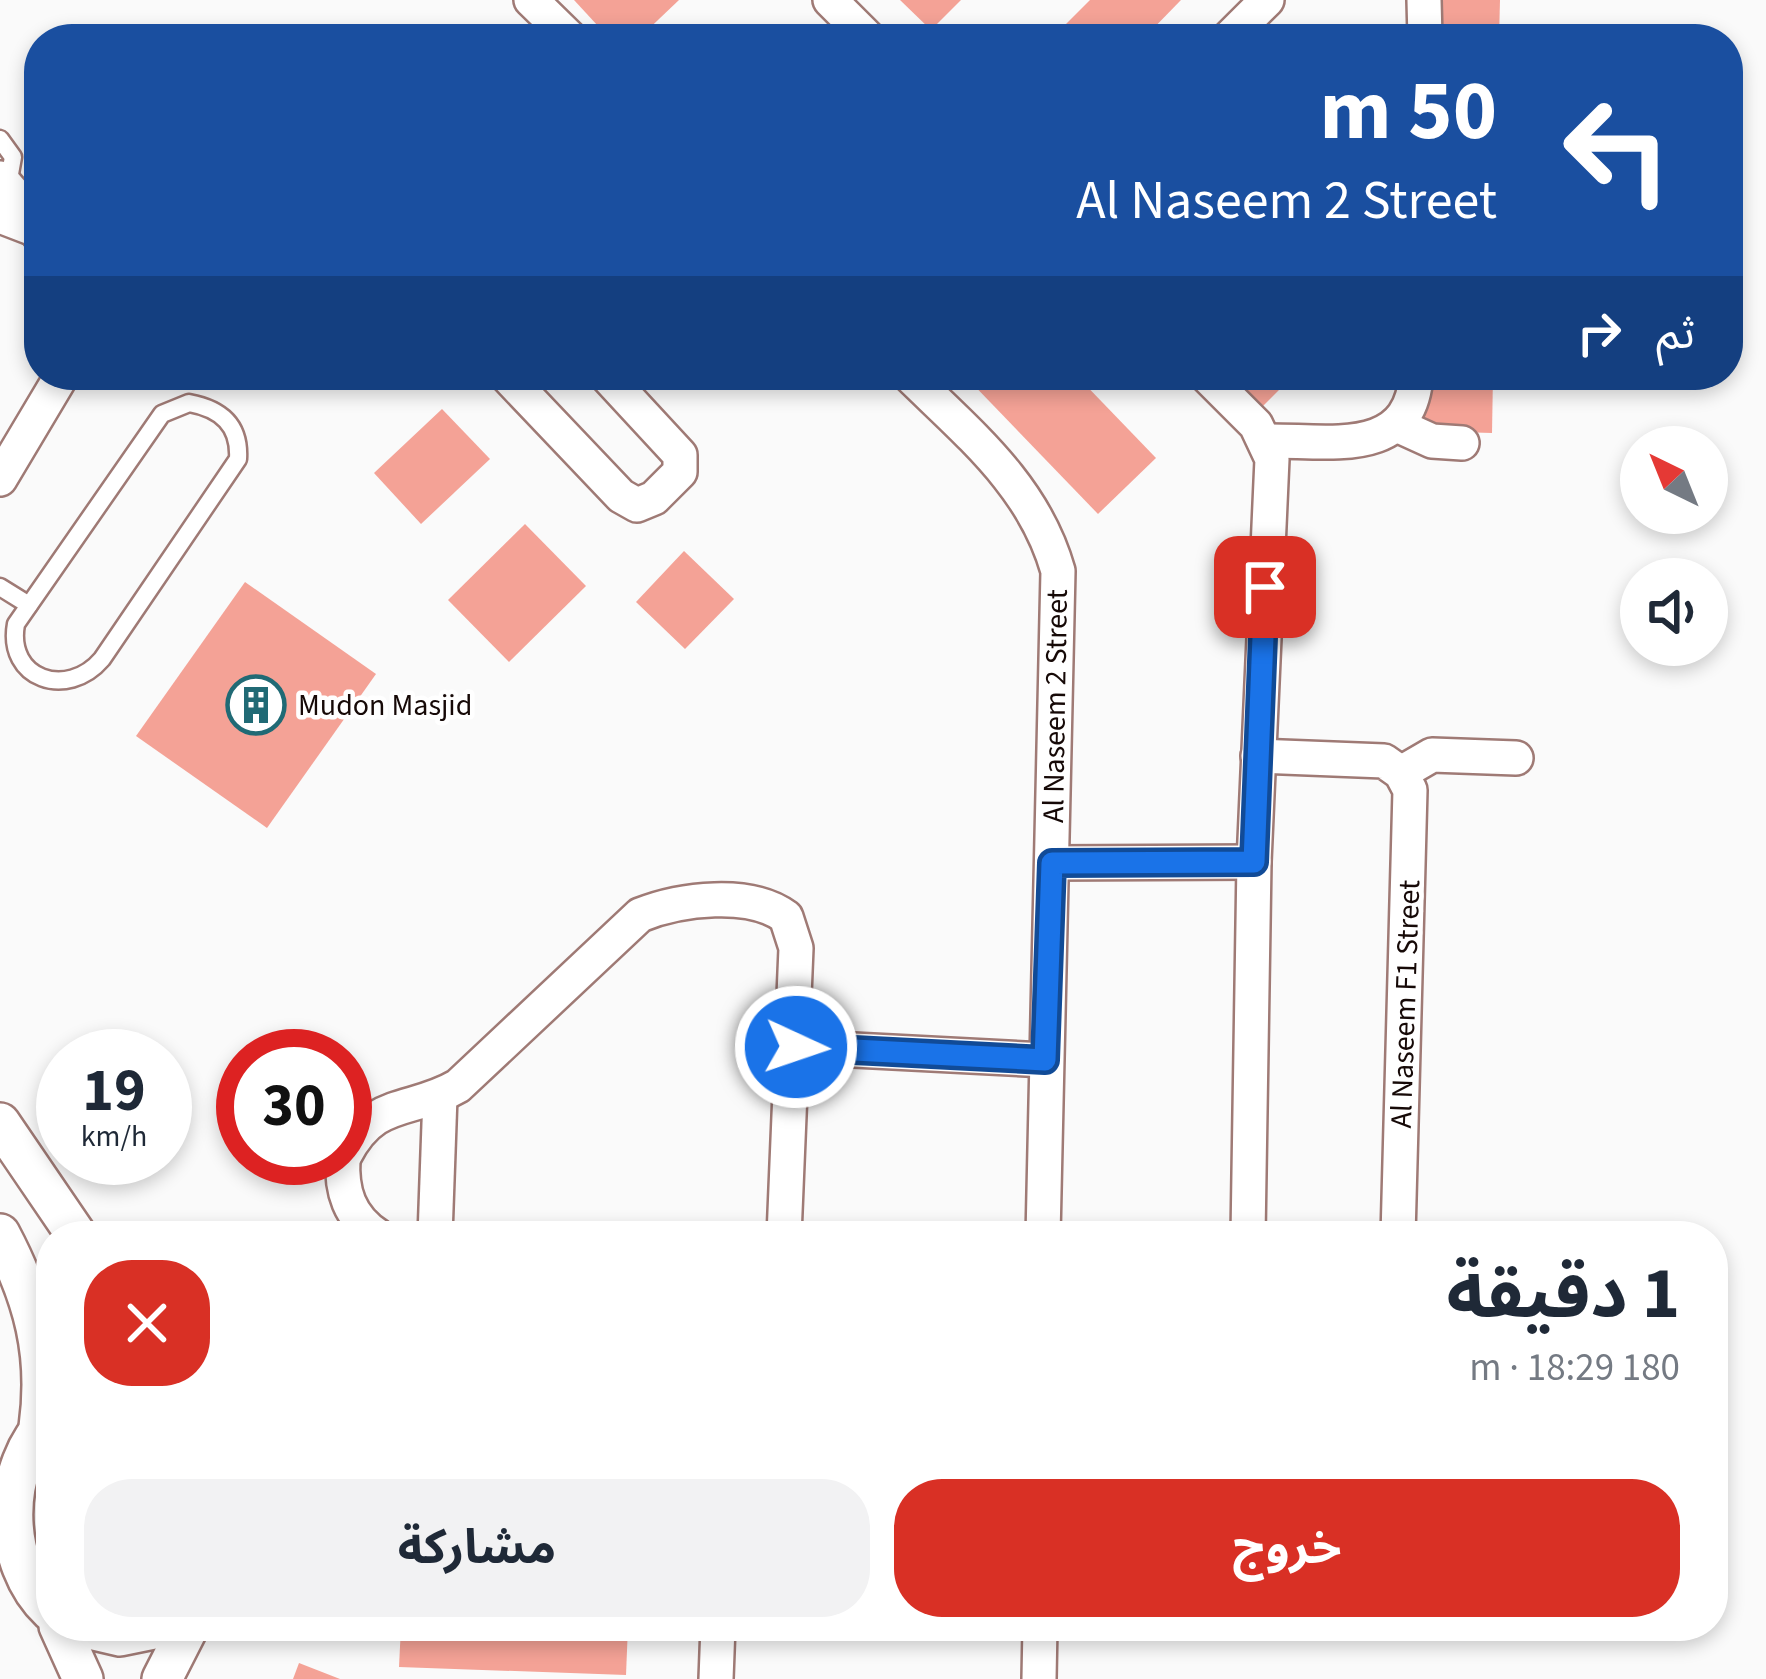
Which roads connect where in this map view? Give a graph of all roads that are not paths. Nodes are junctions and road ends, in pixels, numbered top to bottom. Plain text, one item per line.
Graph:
1 (532, 0) edge
2 (830, 0) edge
3 (1267, 0) edge
4 (556, 24) edge
5 (854, 24) edge
6 (1243, 24) edge
7 (0, 139) edge
8 (2, 193) edge
9 (53, 390) edge
10 (520, 390) edge
11 (620, 390) edge
12 (924, 390) edge
13 (1220, 390) edge
14 (1414, 390) edge
15 (1399, 427) junction
16 (1266, 441) junction
17 (1462, 443) dead end
18 (0, 479) edge
19 (0, 587) edge
20 (29, 605) junction
21 (8, 619) edge
22 (1258, 756) junction
23 (1516, 758) dead end
24 (1401, 773) junction
25 (1254, 862) junction
26 (1052, 863) junction
27 (796, 1047) junction
28 (1045, 1060) junction
29 (440, 1096) junction
30 (372, 1119) edge
31 (0, 1123) edge
32 (344, 1185) edge
33 (67, 1221) edge
34 (360, 1221) edge
35 (436, 1221) edge
36 (785, 1221) edge
37 (1043, 1221) edge
38 (1248, 1221) edge
39 (1398, 1221) edge
40 (0, 1234) edge
41 (36, 1321) edge
42 (36, 1432) edge
43 (5, 1555) edge
44 (36, 1592) edge
45 (67, 1641) edge
46 (181, 1641) edge
47 (717, 1641) edge
48 (1040, 1641) edge
49 (83, 1679) edge
50 (162, 1679) edge
51 (716, 1679) edge
52 (1039, 1679) edge

1 - 4 street
2 - 5 street
3 - 6 street
7 - 8 lane
9 - 18 street
10 - 11 street
12 - 26 street, Al Naseem 2 Street
13 - 16 street
14 - 15 street
15 - 16 street
15 - 17 street
16 - 22 street
19 - 20 lane
20 - 21 lane
20 - 21 lane
22 - 24 street
22 - 25 street
23 - 24 street
24 - 39 street, Al Naseem F1 Street
25 - 26 street
25 - 38 street
26 - 28 street, Al Naseem 2 Street
27 - 28 street
27 - 29 street
27 - 36 street
28 - 37 street, Al Naseem 2 Street
29 - 30 street
29 - 35 street
31 - 33 street
32 - 34 street
40 - 41 street
42 - 43 street
43 - 44 street
45 - 49 street
46 - 50 street
47 - 51 street
48 - 52 street

